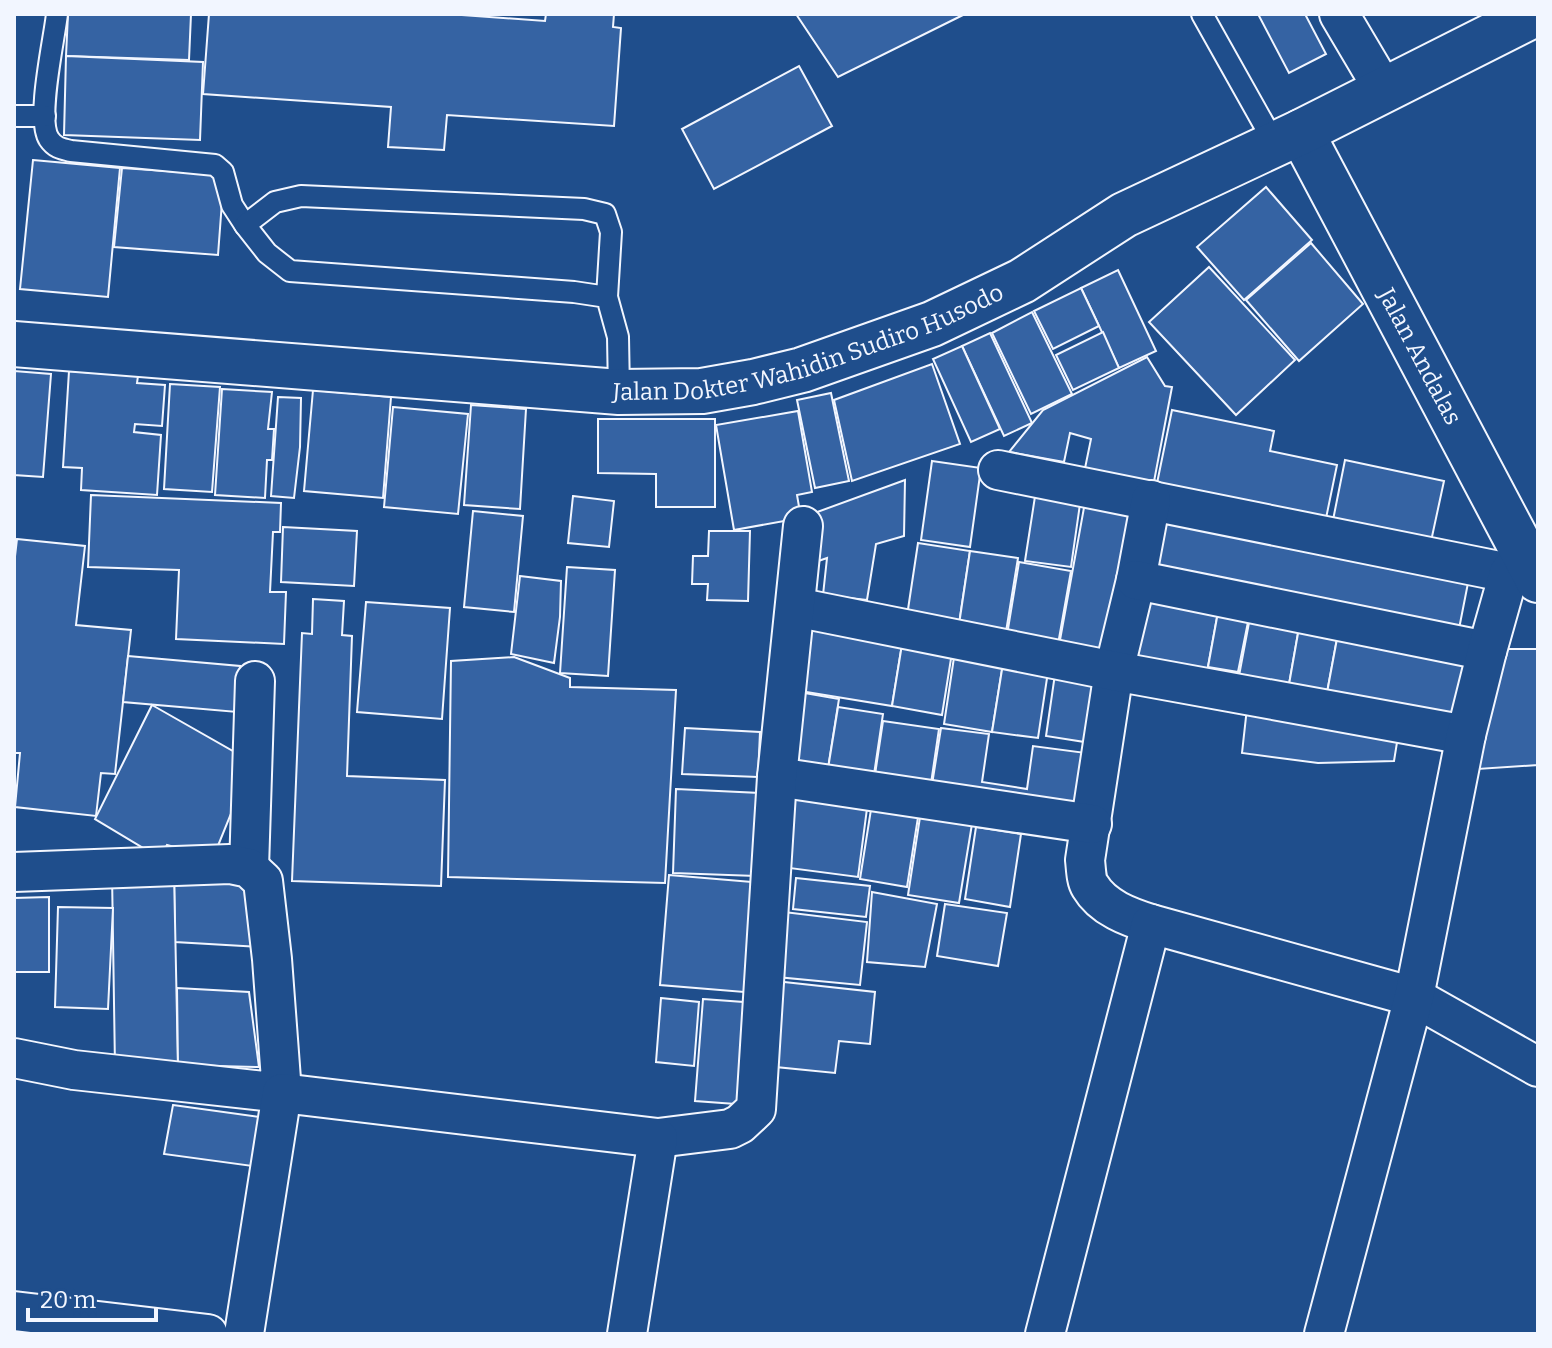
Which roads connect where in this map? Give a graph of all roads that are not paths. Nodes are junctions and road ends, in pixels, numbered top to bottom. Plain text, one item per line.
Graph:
1 (57, 14) edge
2 (1202, 14) edge
3 (1339, 14) edge
4 (1535, 14) edge
5 (1384, 90) junction
6 (14, 116) edge
7 (45, 116) junction
8 (1288, 138) junction
9 (245, 225) junction
10 (607, 297) junction
11 (14, 344) edge
12 (619, 392) junction
13 (998, 470) dead end
14 (1151, 500) junction
15 (803, 526) dead end
16 (1524, 569) edge
17 (1136, 580) junction
18 (795, 607) junction
19 (1487, 651) junction
20 (1114, 671) junction
21 (255, 681) dead end
22 (1466, 735) junction
23 (777, 777) junction
24 (1092, 824) junction
25 (249, 868) junction
26 (14, 872) edge
27 (1151, 924) junction
28 (1414, 997) junction
29 (14, 1058) edge
30 (1538, 1067) edge
31 (282, 1093) junction
32 (658, 1138) junction
33 (14, 1311) edge
34 (208, 1334) edge
35 (244, 1334) edge
36 (627, 1334) edge
37 (1045, 1334) edge
38 (1324, 1334) edge

1 - 7 lane
2 - 8 lane
3 - 5 street
4 - 5 main road, Jalan Dokter Wahidin Sudiro Husodo
5 - 8 main road, Jalan Dokter Wahidin Sudiro Husodo
6 - 7 lane
7 - 9 lane
8 - 12 main road, Jalan Dokter Wahidin Sudiro Husodo
8 - 16 main road, Jalan Andalas
9 - 10 lane
9 - 10 lane
10 - 12 lane
11 - 12 main road, Jalan Dokter Wahidin Sudiro Husodo
13 - 14 street
14 - 16 street
14 - 17 street
15 - 18 street
16 - 19 street
17 - 19 street
17 - 20 street
18 - 20 street
18 - 23 street
19 - 22 street
20 - 22 street
20 - 24 street
21 - 25 street
22 - 28 street
23 - 24 street
23 - 32 street
24 - 27 street
25 - 26 street
25 - 31 street
27 - 28 street
27 - 37 street
28 - 30 street
28 - 38 street
29 - 31 street
31 - 32 street
31 - 35 street
32 - 36 street
33 - 34 street

